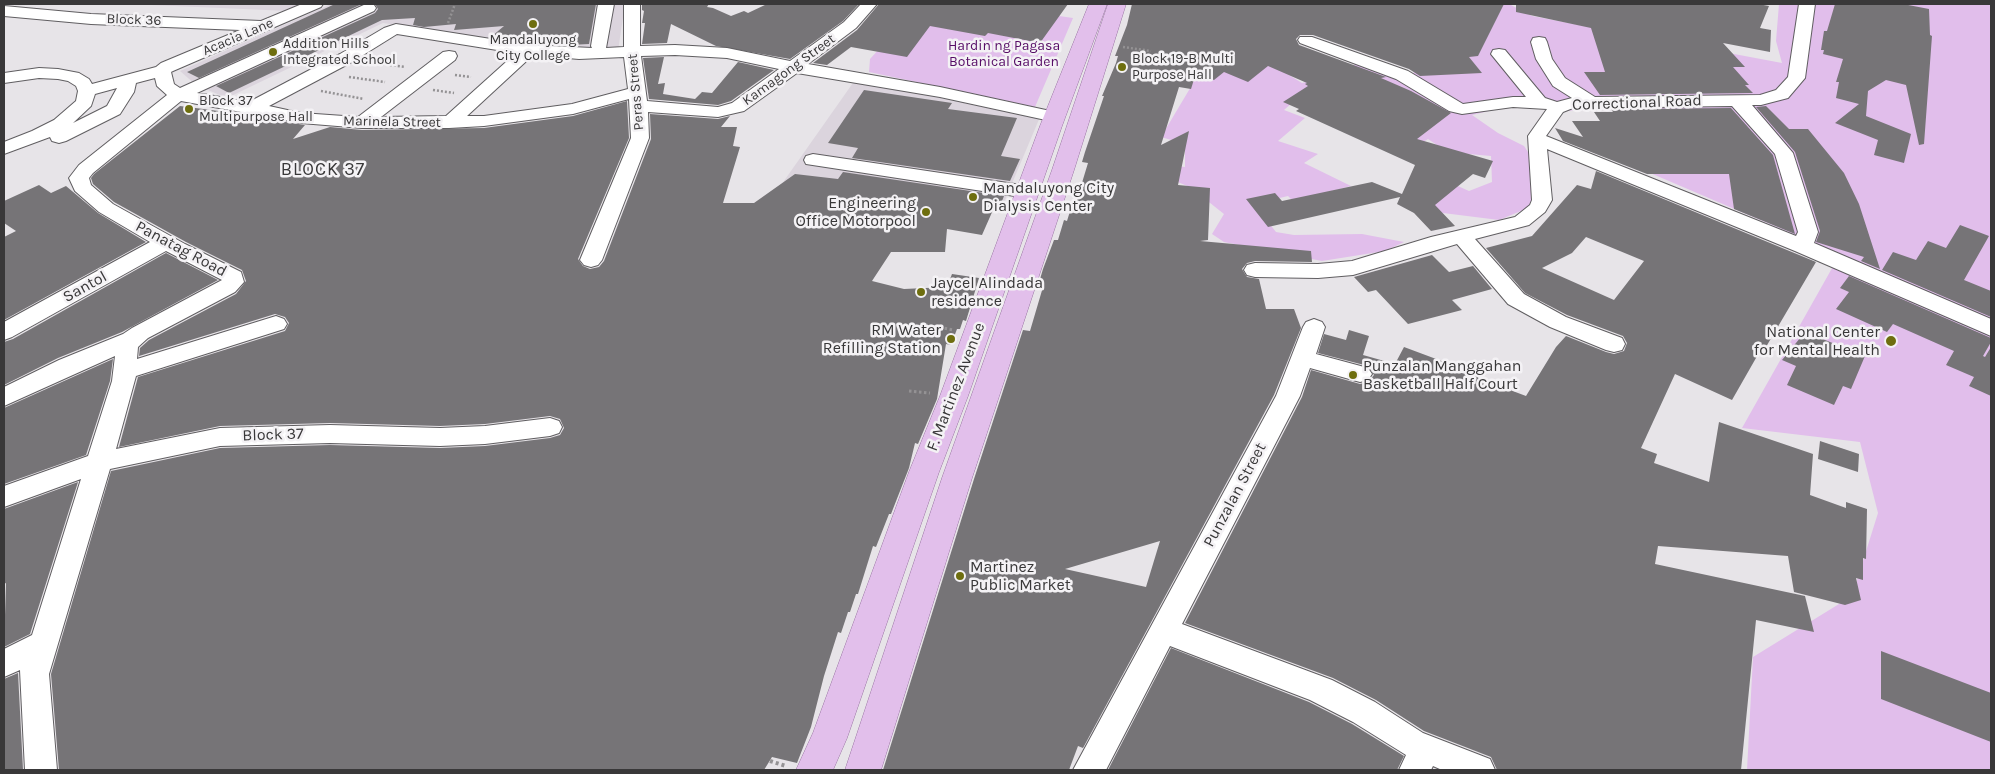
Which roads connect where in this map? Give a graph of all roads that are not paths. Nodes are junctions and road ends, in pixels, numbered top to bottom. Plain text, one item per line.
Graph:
1 (315, 4) edge
2 (606, 4) edge
3 (632, 4) edge
4 (869, 4) edge
5 (1098, 4) edge
6 (1118, 4) edge
7 (1807, 4) edge
8 (368, 8) dead end
9 (4, 12) edge
10 (265, 26) junction
11 (632, 27) junction
12 (602, 28) junction
13 (1306, 40) dead end
14 (1539, 42) dead end
15 (599, 46) dead end
16 (529, 50) junction
17 (632, 53) junction
18 (1499, 54) dead end
19 (449, 56) dead end
20 (792, 67) junction
21 (162, 71) junction
22 (4, 78) edge
23 (128, 81) junction
24 (87, 92) junction
25 (178, 95) junction
26 (637, 99) junction
27 (1737, 100) junction
28 (1591, 102) junction
29 (1540, 103) junction
30 (1561, 106) junction
31 (252, 108) junction
32 (1056, 114) junction
33 (1080, 114) junction
34 (449, 122) junction
35 (362, 123) junction
36 (1538, 139) junction
37 (4, 148) edge
38 (23, 154) dead end
39 (813, 160) dead end
40 (1028, 192) junction
41 (1461, 236) junction
42 (166, 242) junction
43 (1802, 246) junction
44 (591, 260) dead end
45 (1255, 270) dead end
46 (276, 324) dead end
47 (1314, 327) dead end
48 (1991, 328) edge
49 (5, 330) edge
50 (131, 340) junction
51 (1614, 344) dead end
52 (1302, 358) junction
53 (126, 371) junction
54 (1360, 374) dead end
55 (4, 397) edge
56 (550, 427) dead end
57 (99, 462) junction
58 (4, 497) edge
59 (1163, 630) junction
60 (45, 642) junction
61 (4, 664) edge
62 (1420, 759) edge
63 (801, 769) edge
64 (41, 770) edge
65 (863, 770) edge
66 (1089, 770) edge
67 (1480, 770) edge

1 - 10 street, Acacia Lane
2 - 12 street
3 - 11 street, Peras Street
4 - 20 street, Kamagong Street
5 - 32 main road, F. Martinez Avenue
6 - 33 main road, F. Martinez Avenue
7 - 27 street, Correctional Road
8 - 25 street
9 - 10 street, Block 36
10 - 21 street, Acacia Lane
11 - 12 street
11 - 17 street, Peras Street
12 - 15 street
13 - 29 street
14 - 28 street
16 - 17 street
16 - 31 street
16 - 34 street
17 - 20 street
17 - 26 street, Peras Street
18 - 29 street
19 - 35 street
20 - 26 street, Kamagong Street
20 - 32 street
21 - 23 street, Acacia Lane
21 - 25 street
22 - 24 street
23 - 24 street, Acacia Lane
23 - 38 street
24 - 37 street
25 - 31 street, Marinela Street
25 - 42 street, Panatag Road
26 - 34 street, Marinela Street
26 - 44 street, Peras Street
27 - 28 street, Correctional Road
27 - 43 street
28 - 30 street, Correctional Road
29 - 30 street
30 - 36 street, Correctional Road
31 - 35 street, Marinela Street
32 - 33 main road
32 - 40 main road, F. Martinez Avenue
33 - 65 main road, F. Martinez Avenue
34 - 35 street, Marinela Street
36 - 41 street
36 - 43 street
39 - 40 street
40 - 63 main road, F. Martinez Avenue
41 - 45 street
41 - 51 lane
42 - 49 street, Santol
42 - 50 street, Panatag Road
43 - 48 street
46 - 53 street
47 - 52 street, Punzalan Street
50 - 53 street
50 - 55 street
52 - 54 street
52 - 59 street, Punzalan Street
53 - 57 street
56 - 57 street, Block 37
57 - 58 street, Block 37
57 - 60 street
59 - 62 street
59 - 66 street, Punzalan Street
60 - 61 street
60 - 64 street
62 - 67 street

